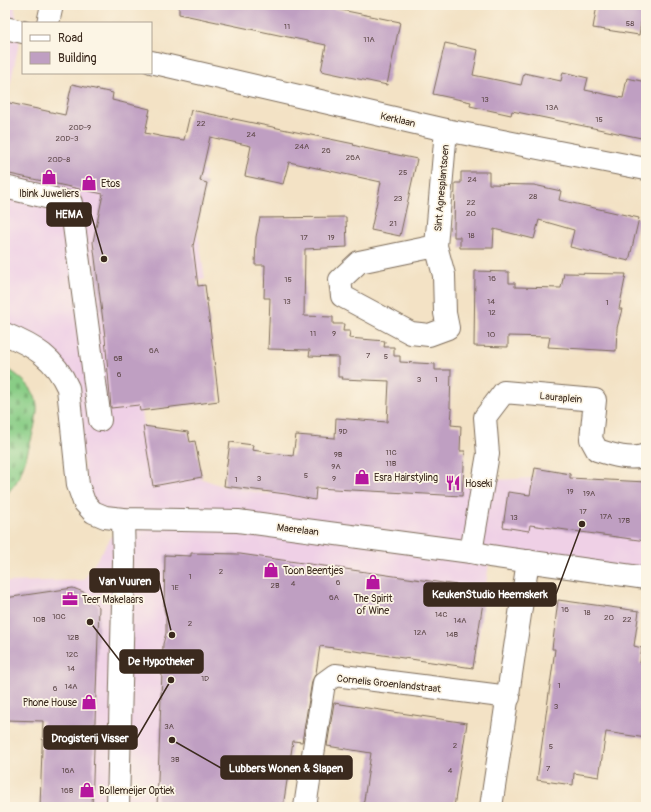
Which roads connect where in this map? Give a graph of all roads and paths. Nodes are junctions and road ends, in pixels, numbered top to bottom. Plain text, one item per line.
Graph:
1 (52, 5) edge
2 (48, 22) edge
3 (5, 28) edge
4 (22, 32) edge
5 (152, 62) edge
6 (446, 130) junction
7 (646, 169) edge
8 (5, 187) edge
9 (436, 246) junction
10 (5, 334) edge
11 (100, 420) dead end
12 (646, 455) edge
13 (123, 519) junction
14 (471, 552) junction
15 (528, 561) junction
16 (646, 578) edge
17 (509, 697) junction
18 (118, 807) edge
19 (305, 807) edge
20 (491, 807) edge

1 - 2 street
3 - 4 street
5 - 6 street, Kerklaan
6 - 7 street, Kerklaan
6 - 9 street, Sint Agnesplantsoen
8 - 11 street
9 - 9 street, Sint Agnesplantsoen
10 - 13 street, Maerelaan
12 - 14 street, Lauraplein
13 - 14 street, Maerelaan
13 - 18 street
14 - 15 street, Maerelaan
15 - 16 street, Maerelaan
15 - 17 street
17 - 19 street, Cornelis Groenlandstraat
17 - 20 street

